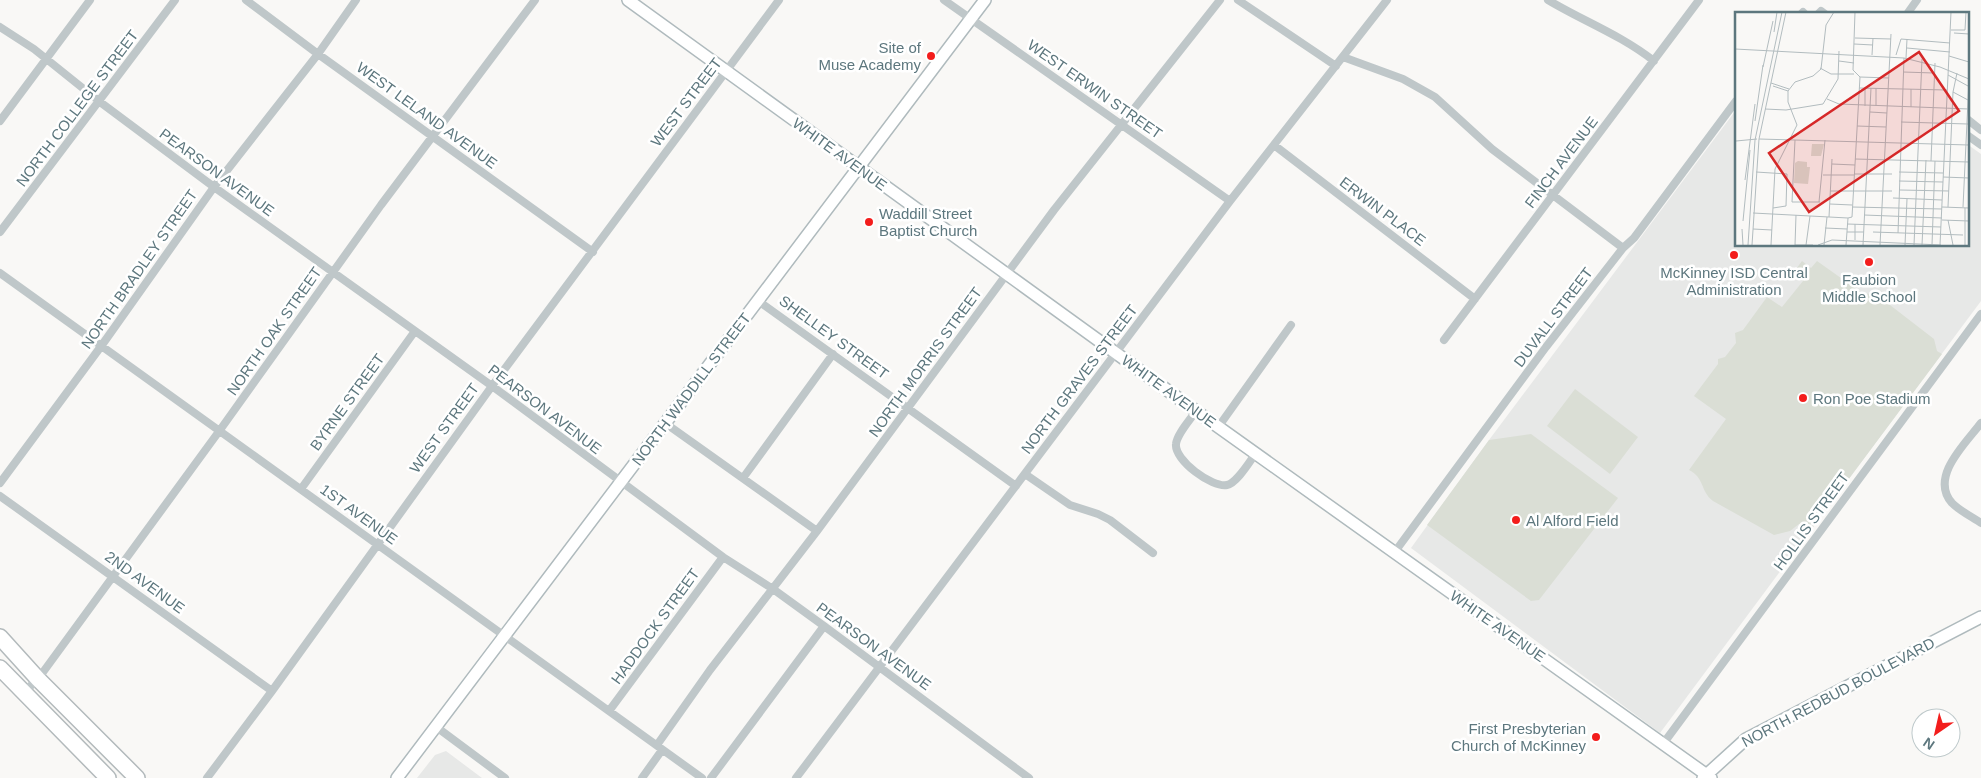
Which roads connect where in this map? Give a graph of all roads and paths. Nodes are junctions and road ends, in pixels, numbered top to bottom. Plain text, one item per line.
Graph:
1 (90, 0) edge
2 (175, 0) edge
3 (246, 0) edge
4 (356, 0) edge
5 (534, 0) edge
6 (628, 0) edge
7 (779, 0) edge
8 (944, 0) edge
9 (985, 0) edge
10 (1220, 0) edge
11 (1238, 0) edge
12 (1387, 0) edge
13 (1548, 0) edge
14 (1699, 0) edge
15 (1917, 0) edge
16 (1908, 12) edge
17 (971, 19) junction
18 (0, 26) edge
19 (318, 54) junction
20 (1343, 57) junction
21 (47, 60) junction
22 (1654, 61) junction
23 (1336, 66) junction
24 (726, 71) junction
25 (100, 102) junction
26 (1735, 102) edge
27 (1968, 120) edge
28 (0, 121) edge
29 (1122, 126) junction
30 (1981, 130) edge
31 (432, 136) junction
32 (1968, 136) edge
33 (1274, 145) junction
34 (1981, 145) edge
35 (859, 168) junction
36 (214, 187) junction
37 (1552, 196) junction
38 (1230, 201) junction
39 (0, 232) edge
40 (1623, 248) junction
41 (592, 252) junction
42 (333, 272) junction
43 (0, 273) edge
44 (1007, 274) junction
45 (1475, 299) junction
46 (757, 300) junction
47 (1981, 314) edge
48 (1291, 325) dead end
49 (415, 331) junction
50 (1444, 340) dead end
51 (102, 345) junction
52 (1116, 353) junction
53 (833, 354) junction
54 (492, 386) junction
55 (908, 408) junction
56 (1196, 411) junction
57 (1981, 422) edge
58 (665, 423) junction
59 (1219, 426) junction
60 (220, 430) junction
61 (1256, 453) junction
62 (1025, 474) junction
63 (743, 478) junction
64 (620, 482) junction
65 (0, 483) edge
66 (1016, 486) junction
67 (301, 488) junction
68 (0, 496) edge
69 (1981, 523) edge
70 (817, 531) junction
71 (377, 544) junction
72 (1394, 552) junction
73 (1153, 553) dead end
74 (723, 556) junction
75 (113, 576) junction
76 (773, 589) junction
77 (1981, 617) edge
78 (824, 626) junction
79 (505, 636) junction
80 (0, 637) edge
81 (880, 666) junction
82 (0, 668) edge
83 (38, 680) junction
84 (272, 691) junction
85 (23, 693) junction
86 (609, 711) junction
87 (436, 726) junction
88 (1663, 744) junction
89 (660, 748) junction
90 (1707, 777) edge
91 (108, 778) edge
92 (137, 778) edge
93 (207, 778) edge
94 (397, 778) edge
95 (505, 778) edge
96 (642, 778) edge
97 (702, 778) edge
98 (711, 778) edge
99 (796, 778) edge
100 (1029, 778) edge

1 - 21 street
2 - 25 street, NORTH COLLEGE STREET
3 - 19 street, WEST LELAND AVENUE
4 - 19 street, NORTH BRADLEY STREET
5 - 31 street, NORTH OAK STREET
6 - 24 street, WHITE AVENUE
7 - 24 street, WEST STREET
8 - 17 street, WEST ERWIN STREET
9 - 17 street, NORTH WADDILL STREET
10 - 29 street, NORTH MORRIS STREET
11 - 23 street
12 - 20 street, NORTH GRAVES STREET
13 - 22 street
14 - 22 street, FINCH AVENUE
15 - 16 street
17 - 29 street, WEST ERWIN STREET
17 - 35 street, NORTH WADDILL STREET
18 - 21 street, PEARSON AVENUE
19 - 31 street, WEST LELAND AVENUE
19 - 36 street, NORTH BRADLEY STREET
20 - 23 street, NORTH GRAVES STREET
20 - 37 street
21 - 25 street, PEARSON AVENUE
21 - 28 street
22 - 37 street, FINCH AVENUE
23 - 33 street, NORTH GRAVES STREET
24 - 35 street, WHITE AVENUE
24 - 41 street, WEST STREET
25 - 36 street, PEARSON AVENUE
25 - 39 street, NORTH COLLEGE STREET
26 - 40 street, DUVALL STREET
27 - 30 street
29 - 38 street, WEST ERWIN STREET
29 - 44 street, NORTH MORRIS STREET
31 - 41 street, WEST LELAND AVENUE
31 - 42 street, NORTH OAK STREET
32 - 34 street
33 - 38 street, NORTH GRAVES STREET
33 - 45 street, ERWIN PLACE
35 - 44 street, WHITE AVENUE
35 - 46 street, NORTH WADDILL STREET
36 - 42 street, PEARSON AVENUE
36 - 51 street, NORTH BRADLEY STREET
37 - 40 street
37 - 45 street, FINCH AVENUE
38 - 52 street, NORTH GRAVES STREET
40 - 72 street, DUVALL STREET
41 - 54 street, WEST STREET
42 - 49 street, PEARSON AVENUE
42 - 60 street, NORTH OAK STREET
43 - 51 street, 1ST AVENUE
44 - 52 street, WHITE AVENUE
44 - 55 street, NORTH MORRIS STREET
45 - 50 street, FINCH AVENUE
46 - 53 street, SHELLEY STREET
46 - 58 street, NORTH WADDILL STREET
47 - 88 street, HOLLIS STREET
48 - 59 street
49 - 54 street, PEARSON AVENUE
49 - 67 street, BYRNE STREET
51 - 60 street, 1ST AVENUE
51 - 65 street, NORTH BRADLEY STREET
52 - 56 street, WHITE AVENUE
52 - 62 street, NORTH GRAVES STREET
53 - 55 street, SHELLEY STREET
53 - 63 street
54 - 64 street, PEARSON AVENUE
54 - 71 street, WEST STREET
55 - 66 street, SHELLEY STREET
55 - 70 street, NORTH MORRIS STREET
56 - 59 street, WHITE AVENUE
56 - 61 street
57 - 69 street
58 - 63 street
58 - 64 street, NORTH WADDILL STREET
59 - 61 street, WHITE AVENUE
60 - 67 street, 1ST AVENUE
60 - 75 street, NORTH OAK STREET
61 - 72 street, WHITE AVENUE
62 - 66 street, NORTH GRAVES STREET
62 - 73 street
63 - 70 street
64 - 74 street, PEARSON AVENUE
64 - 79 street, NORTH WADDILL STREET
66 - 81 street, NORTH GRAVES STREET
67 - 71 street, 1ST AVENUE
68 - 75 street, 2ND AVENUE
70 - 76 street, NORTH MORRIS STREET
71 - 79 street, 1ST AVENUE
71 - 84 street, WEST STREET
72 - 88 street, WHITE AVENUE
74 - 76 street, PEARSON AVENUE
74 - 86 street, HADDOCK STREET
75 - 83 street, NORTH OAK STREET
75 - 84 street, 2ND AVENUE
76 - 78 street, PEARSON AVENUE
76 - 89 street, NORTH MORRIS STREET
77 - 90 street, NORTH REDBUD BOULEVARD
78 - 81 street, PEARSON AVENUE
78 - 98 street
79 - 86 street, 1ST AVENUE
79 - 87 street, NORTH WADDILL STREET
80 - 83 highway
81 - 99 street, NORTH GRAVES STREET
81 - 100 street, PEARSON AVENUE
82 - 85 highway
83 - 85 street, NORTH OAK STREET
83 - 92 highway
84 - 93 street, WEST STREET
85 - 91 highway
86 - 89 street, 1ST AVENUE
87 - 94 street, NORTH WADDILL STREET
87 - 95 street
88 - 90 street, WHITE AVENUE
89 - 96 street, NORTH MORRIS STREET
89 - 97 street, 1ST AVENUE

